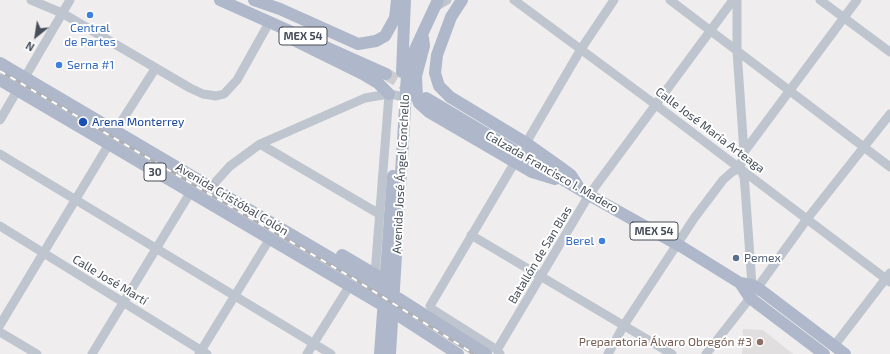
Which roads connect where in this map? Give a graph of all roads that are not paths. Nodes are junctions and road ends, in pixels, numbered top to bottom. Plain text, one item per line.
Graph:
1 (31, 0) edge
2 (70, 0) edge
3 (220, 0) edge
4 (254, 0) edge
5 (397, 0) edge
6 (405, 0) edge
7 (447, 0) edge
8 (462, 0) edge
9 (514, 0) edge
10 (614, 0) edge
11 (670, 0) edge
12 (733, 0) edge
13 (737, 0) edge
14 (820, 0) edge
15 (857, 0) edge
16 (437, 3) edge
17 (62, 13) junction
18 (844, 18) junction
19 (272, 22) junction
20 (711, 30) junction
21 (423, 33) junction
22 (580, 49) junction
23 (738, 51) junction
24 (890, 52) edge
25 (0, 63) edge
26 (155, 69) junction
27 (386, 74) tunnel mouth
28 (24, 78) junction
29 (0, 80) edge
30 (17, 90) junction
31 (790, 90) junction
32 (395, 95) junction
33 (426, 98) tunnel mouth
34 (656, 105) junction
35 (890, 114) edge
36 (0, 120) edge
37 (116, 130) junction
38 (526, 143) junction
39 (108, 144) junction
40 (260, 144) junction
41 (864, 148) junction
42 (744, 152) junction
43 (0, 154) edge
44 (515, 162) junction
45 (890, 167) edge
46 (740, 168) junction
47 (566, 181) junction
48 (211, 187) junction
49 (584, 192) junction
50 (190, 193) junction
51 (76, 199) junction
52 (381, 215) junction
53 (807, 219) junction
54 (0, 226) edge
55 (471, 235) junction
56 (269, 240) junction
57 (677, 244) junction
58 (156, 247) junction
59 (43, 253) junction
60 (541, 276) junction
61 (889, 278) edge
62 (380, 281) junction
63 (750, 285) junction
64 (347, 290) junction
65 (236, 295) junction
66 (398, 298) dead end
67 (750, 298) junction
68 (123, 302) junction
69 (388, 312) junction
70 (0, 325) edge
71 (624, 325) junction
72 (0, 332) edge
73 (314, 343) junction
74 (834, 346) junction
75 (202, 353) edge
76 (495, 353) edge
77 (37, 354) edge
78 (92, 354) edge
79 (307, 354) edge
80 (331, 354) edge
81 (380, 354) edge
82 (390, 354) edge
83 (452, 354) edge
84 (458, 354) edge
85 (608, 354) edge
86 (672, 354) edge
87 (706, 354) edge
88 (824, 354) edge
89 (845, 354) edge

1 - 17 street
2 - 17 street
3 - 19 main road, MEX 54
4 - 5 main road
6 - 32 main road, Avenida José Ángel Conchello
7 - 16 street
8 - 38 main road
9 - 22 street, Calle José María Arteaga
10 - 22 street
11 - 20 street
12 - 20 street, Batallón de San Blas
13 - 23 street
14 - 18 street
15 - 18 street
16 - 21 main road, Avenida José Ángel Conchello
17 - 26 street
17 - 28 street
18 - 24 street
18 - 31 street
19 - 26 street
19 - 27 main road, MEX 54
19 - 32 main road
20 - 23 street
20 - 34 street, Batallón de San Blas
21 - 44 main road
21 - 69 main road, Avenida José Ángel Conchello
22 - 34 street, Calle José María Arteaga
22 - 38 street
23 - 31 street
23 - 42 street
25 - 28 main road, Avenida Cristóbal Colón / 30
26 - 37 street
28 - 30 street
28 - 37 main road, Avenida Cristóbal Colón / 30
29 - 30 main road, Avenida Cristóbal Colón / 30
30 - 36 street
30 - 39 main road, Avenida Cristóbal Colón / 30
31 - 41 street
31 - 42 street
32 - 40 street
32 - 52 street
32 - 62 main road, Avenida José Ángel Conchello
33 - 47 main road, Calzada Francisco I. Madero / MEX 54
34 - 46 street, Calle José María Arteaga
34 - 49 street, Batallón de San Blas
35 - 41 street
37 - 48 main road, Avenida Cristóbal Colón / 30
38 - 49 main road
39 - 50 main road, Avenida Cristóbal Colón / 30
39 - 51 street
40 - 48 street
40 - 52 street
41 - 45 street
41 - 53 street
42 - 46 street
43 - 51 street
44 - 47 main road
44 - 55 street
46 - 53 street, Calle José María Arteaga
46 - 57 street
46 - 63 street
47 - 49 main road, Calzada Francisco I. Madero / MEX 54
48 - 50 main road
48 - 62 main road, Avenida Cristóbal Colón / 30
49 - 57 main road, Calzada Francisco I. Madero / MEX 54
49 - 60 street, Batallón de San Blas
50 - 56 main road, Avenida Cristóbal Colón / 30
50 - 58 street
51 - 58 street
51 - 59 street
52 - 62 street
53 - 61 street, Calle José María Arteaga
53 - 63 street
54 - 59 street, Calle José Martí
55 - 60 street
55 - 76 street
56 - 64 main road
56 - 65 street
56 - 69 main road, Avenida Cristóbal Colón / 30
57 - 63 main road, Calzada Francisco I. Madero / MEX 54
57 - 71 street
58 - 65 street
58 - 68 street
59 - 68 street, Calle José Martí
59 - 70 street
60 - 71 street
60 - 76 street, Batallón de San Blas
61 - 74 street
62 - 69 main road, Avenida José Ángel Conchello
63 - 67 main road, Calzada Francisco I. Madero / MEX 54
63 - 67 street
63 - 74 main road, Calzada Francisco I. Madero / MEX 54
64 - 69 main road
64 - 73 street
65 - 73 street
65 - 75 street
66 - 76 main road
67 - 87 street
67 - 88 main road, Calzada Francisco I. Madero / MEX 54
68 - 75 street, Calle José Martí
68 - 78 street
69 - 81 main road, Avenida José Ángel Conchello
69 - 82 main road, Avenida José Ángel Conchello
69 - 83 main road
69 - 84 main road, Avenida Cristóbal Colón / 30
71 - 85 street
71 - 86 street
72 - 77 street
73 - 79 street
73 - 80 street
74 - 89 main road, Calzada Francisco I. Madero / MEX 54

